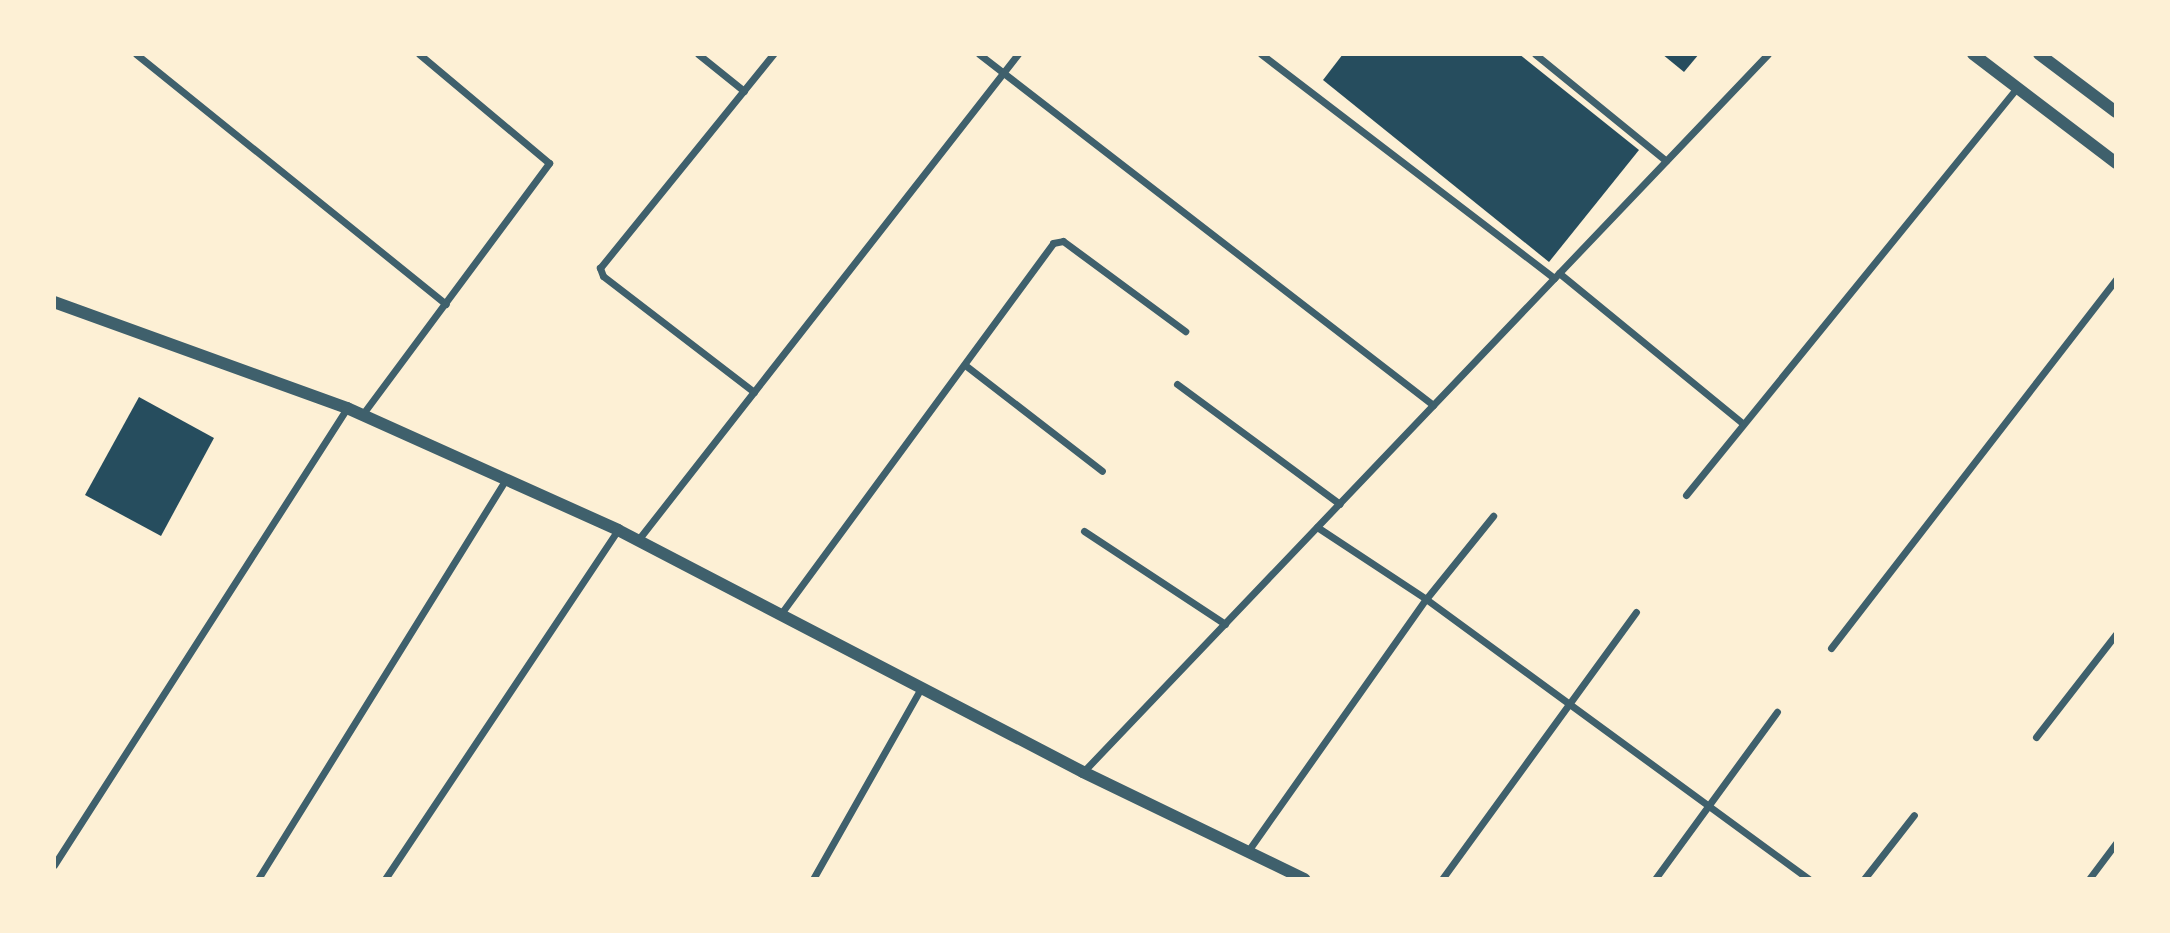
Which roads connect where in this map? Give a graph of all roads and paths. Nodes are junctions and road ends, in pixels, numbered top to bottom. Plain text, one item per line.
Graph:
1 (136, 54) edge
2 (419, 54) edge
3 (698, 54) edge
4 (773, 54) edge
5 (979, 54) edge
6 (1017, 54) edge
7 (1261, 54) edge
8 (1535, 54) edge
9 (1768, 54) edge
10 (1973, 54) edge
11 (2039, 54) edge
12 (1003, 73) junction
13 (2016, 89) junction
14 (744, 91) junction
15 (2116, 112) edge
16 (1667, 160) junction
17 (2116, 163) edge
18 (1556, 275) junction
19 (2116, 279) edge
20 (54, 302) edge
21 (446, 304) junction
22 (1185, 331) dead end
23 (965, 365) junction
24 (1177, 384) dead end
25 (754, 392) junction
26 (1433, 405) junction
27 (347, 408) junction
28 (362, 415) junction
29 (1742, 423) junction
30 (1102, 471) dead end
31 (505, 481) junction
32 (1686, 495) dead end
33 (1340, 503) junction
34 (1493, 516) dead end
35 (1317, 527) junction
36 (618, 530) junction
37 (1084, 531) dead end
38 (638, 540) junction
39 (1426, 599) junction
40 (1636, 612) dead end
41 (780, 615) junction
42 (1225, 624) junction
43 (2116, 634) edge
44 (1831, 648) dead end
45 (921, 688) junction
46 (1570, 704) junction
47 (1777, 712) dead end
48 (2036, 737) dead end
49 (1083, 772) junction
50 (1707, 805) junction
51 (1914, 815) dead end
52 (2116, 843) edge
53 (1248, 851) junction
54 (54, 865) edge
55 (258, 879) edge
56 (384, 879) edge
57 (813, 879) edge
58 (1304, 879) edge
59 (1442, 879) edge
60 (1655, 879) edge
61 (1808, 879) edge
62 (1864, 879) edge
63 (2089, 879) edge

1 - 21 street
2 - 21 street
3 - 14 street
4 - 14 street
5 - 12 street
6 - 12 street
7 - 18 street
8 - 16 street
9 - 16 street
10 - 13 street
11 - 15 street
12 - 25 street
12 - 26 street
13 - 17 street
13 - 29 street
14 - 25 street
16 - 18 street
18 - 26 street
18 - 29 street
19 - 44 street
20 - 27 street
21 - 28 street
22 - 23 street
23 - 30 street
23 - 41 street
24 - 33 street
25 - 38 street
26 - 33 street
27 - 28 street
27 - 54 street
28 - 31 street
29 - 32 street
31 - 36 street
31 - 55 street
33 - 35 street
34 - 39 street
35 - 39 street
35 - 42 street
36 - 38 street
36 - 56 street
37 - 42 street
38 - 41 street
39 - 46 street
39 - 53 street
40 - 46 street
41 - 45 street
42 - 49 street
43 - 48 street
45 - 49 street
45 - 57 street
46 - 50 street
46 - 59 street
47 - 50 street
49 - 53 street
50 - 60 street
50 - 61 street
51 - 62 street
52 - 63 street
53 - 58 street

